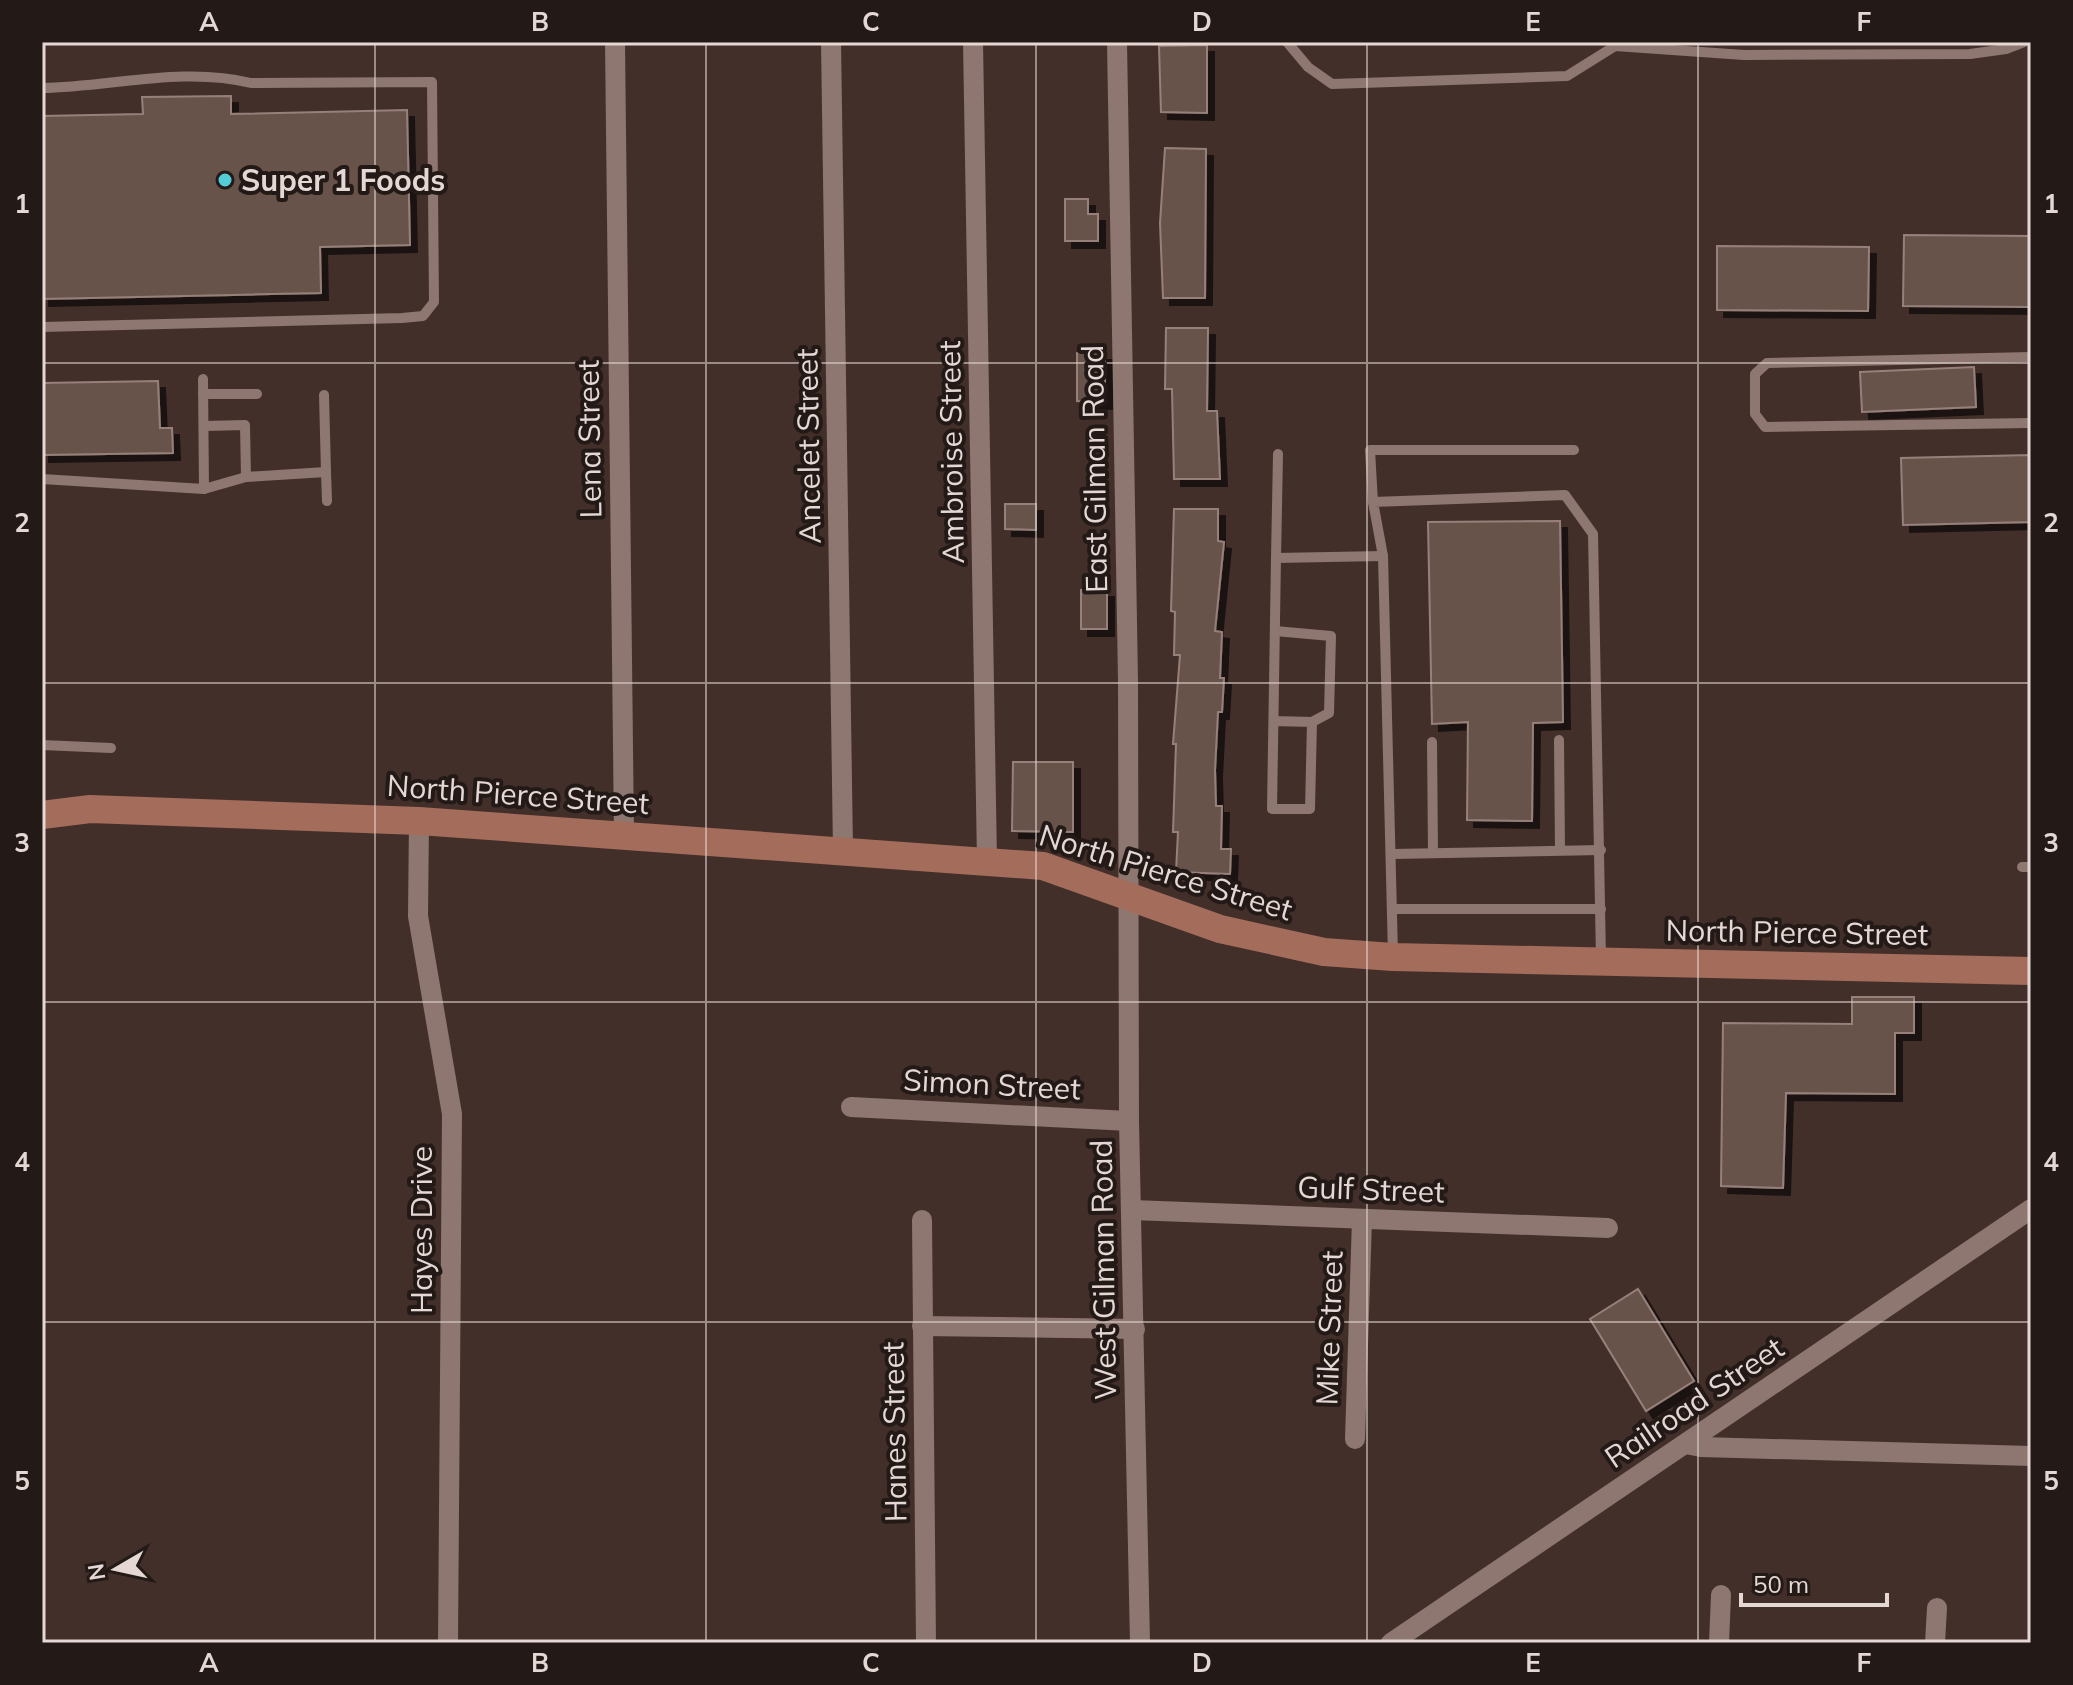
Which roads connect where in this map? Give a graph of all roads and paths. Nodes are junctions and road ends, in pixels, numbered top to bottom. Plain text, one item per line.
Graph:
1 (615, 42) edge
2 (831, 42) edge
3 (973, 42) edge
4 (1117, 42) edge
5 (1287, 42) edge
6 (2024, 42) edge
7 (42, 88) edge
8 (42, 327) edge
9 (2031, 357) edge
10 (203, 379) dead end
11 (203, 394) junction
12 (257, 394) dead end
13 (324, 395) dead end
14 (2031, 423) edge
15 (204, 426) junction
16 (1574, 450) dead end
17 (1278, 454) dead end
18 (326, 472) junction
19 (246, 477) junction
20 (42, 479) edge
21 (204, 489) junction
22 (327, 501) dead end
23 (1373, 502) junction
24 (1383, 556) junction
25 (1276, 558) junction
26 (1275, 631) junction
27 (1274, 721) junction
28 (1312, 722) junction
29 (1559, 740) dead end
30 (1432, 742) dead end
31 (42, 745) edge
32 (111, 748) dead end
33 (42, 798) edge
34 (90, 809) junction
35 (42, 815) edge
36 (419, 821) junction
37 (624, 835) junction
38 (843, 850) junction
39 (1560, 850) junction
40 (1601, 850) junction
41 (1433, 853) junction
42 (1393, 854) junction
43 (987, 861) junction
44 (1127, 896) junction
45 (1393, 909) junction
46 (1601, 909) junction
47 (1393, 957) junction
48 (1601, 961) junction
49 (2031, 971) edge
50 (851, 1107) dead end
51 (1129, 1121) junction
52 (2031, 1209) edge
53 (1132, 1210) junction
54 (1362, 1219) junction
55 (922, 1220) dead end
56 (1608, 1228) dead end
57 (922, 1326) junction
58 (1135, 1329) junction
59 (1355, 1439) dead end
60 (1686, 1444) junction
61 (2031, 1456) edge
62 (1721, 1595) dead end
63 (1937, 1608) dead end
64 (1397, 1641) edge
65 (448, 1643) edge
66 (926, 1643) edge
67 (1140, 1643) edge
68 (1719, 1643) edge
69 (1935, 1643) edge

1 - 37 street, Lena Street
2 - 38 street, Ancelet Street
3 - 43 street, Ambroise Street
4 - 44 street, East Gilman Road
5 - 6 lane
7 - 8 lane
9 - 14 lane
10 - 11 lane
11 - 12 lane
11 - 15 lane
13 - 18 lane
15 - 19 lane
15 - 21 lane
16 - 23 lane
17 - 25 lane
18 - 19 lane
18 - 22 lane
19 - 21 lane
20 - 21 lane
23 - 24 lane
23 - 40 lane
24 - 25 lane
24 - 42 lane
25 - 26 lane
26 - 27 lane
26 - 28 lane
27 - 28 lane
27 - 28 lane
29 - 39 lane
30 - 41 lane
31 - 32 lane
33 - 34 street
34 - 35 street, North Pierce Street
34 - 36 street, North Pierce Street
36 - 37 street, North Pierce Street
36 - 65 street, Hayes Drive
37 - 38 street, North Pierce Street
38 - 43 street, North Pierce Street
39 - 40 lane
39 - 41 lane
40 - 46 lane
41 - 42 lane
42 - 45 lane
43 - 44 street, North Pierce Street
44 - 47 street, North Pierce Street
44 - 51 street, West Gilman Road
45 - 46 lane
45 - 47 lane
46 - 48 lane
47 - 48 street, North Pierce Street
48 - 49 street, North Pierce Street
50 - 51 street, Simon Street
51 - 53 street, West Gilman Road
52 - 60 street, Railroad Street
53 - 54 street, Gulf Street
53 - 58 street, West Gilman Road
54 - 56 street, Gulf Street
54 - 59 street, Mike Street
55 - 57 street, Hanes Street
57 - 58 street
57 - 66 street, Hanes Street
58 - 67 street, West Gilman Road
60 - 61 street
60 - 64 street, Railroad Street
62 - 68 street
63 - 69 street

